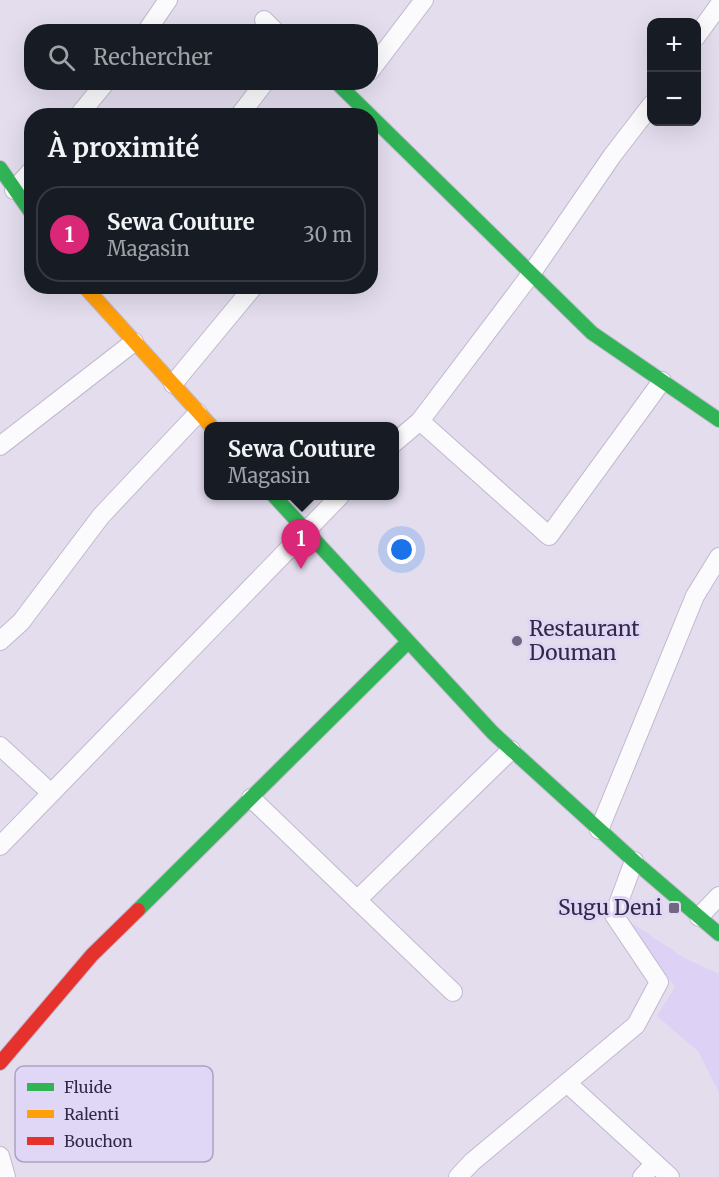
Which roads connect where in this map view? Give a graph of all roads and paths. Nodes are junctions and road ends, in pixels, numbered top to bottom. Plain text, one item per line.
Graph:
1 (424, 0) edge
2 (163, 3) edge
3 (719, 5) edge
4 (151, 24) edge
5 (701, 30) edge
6 (378, 60) edge
7 (99, 90) edge
8 (259, 90) edge
9 (357, 90) edge
10 (85, 108) edge
11 (246, 108) edge
12 (366, 108) edge
13 (647, 109) edge
14 (378, 128) edge
15 (0, 168) edge
16 (24, 179) edge
17 (14, 190) junction
18 (24, 203) edge
19 (531, 274) junction
20 (92, 294) edge
21 (247, 294) edge
22 (134, 342) junction
23 (663, 381) junction
24 (172, 384) junction
25 (198, 412) junction
26 (719, 420) edge
27 (420, 421) junction
28 (207, 422) edge
29 (399, 439) edge
30 (0, 446) edge
31 (278, 500) edge
32 (335, 500) edge
33 (305, 530) junction
34 (719, 556) edge
35 (0, 641) edge
36 (408, 642) junction
37 (0, 746) edge
38 (511, 750) junction
39 (51, 794) junction
40 (251, 798) junction
41 (599, 830) junction
42 (0, 846) edge
43 (634, 861) junction
44 (719, 896) edge
45 (357, 900) junction
46 (699, 917) junction
47 (719, 934) edge
48 (453, 992) dead end
49 (0, 1062) edge
50 (567, 1083) junction
51 (0, 1156) edge
52 (655, 1163) junction
53 (6, 1177) edge
54 (458, 1177) edge
55 (642, 1177) edge
56 (670, 1177) edge

1 - 6 street
2 - 4 street
3 - 5 street
7 - 10 street
8 - 11 street
9 - 12 street
13 - 19 street
14 - 19 street
15 - 17 street
16 - 17 street
17 - 18 street
19 - 23 street
19 - 27 street
20 - 22 street
21 - 24 street
22 - 24 street
22 - 30 street
23 - 26 street
23 - 27 street
24 - 25 street
25 - 28 street
25 - 35 street
27 - 29 street
31 - 33 street
32 - 33 street
33 - 36 street
33 - 39 street
34 - 41 street
36 - 38 street
36 - 40 street
37 - 39 street
38 - 41 street
38 - 45 street
39 - 42 street
40 - 45 street
40 - 49 street
41 - 43 street
43 - 46 street
43 - 50 street
44 - 46 street
45 - 48 street
46 - 47 street
50 - 52 street
50 - 54 street
51 - 53 street
52 - 55 street
52 - 56 street

